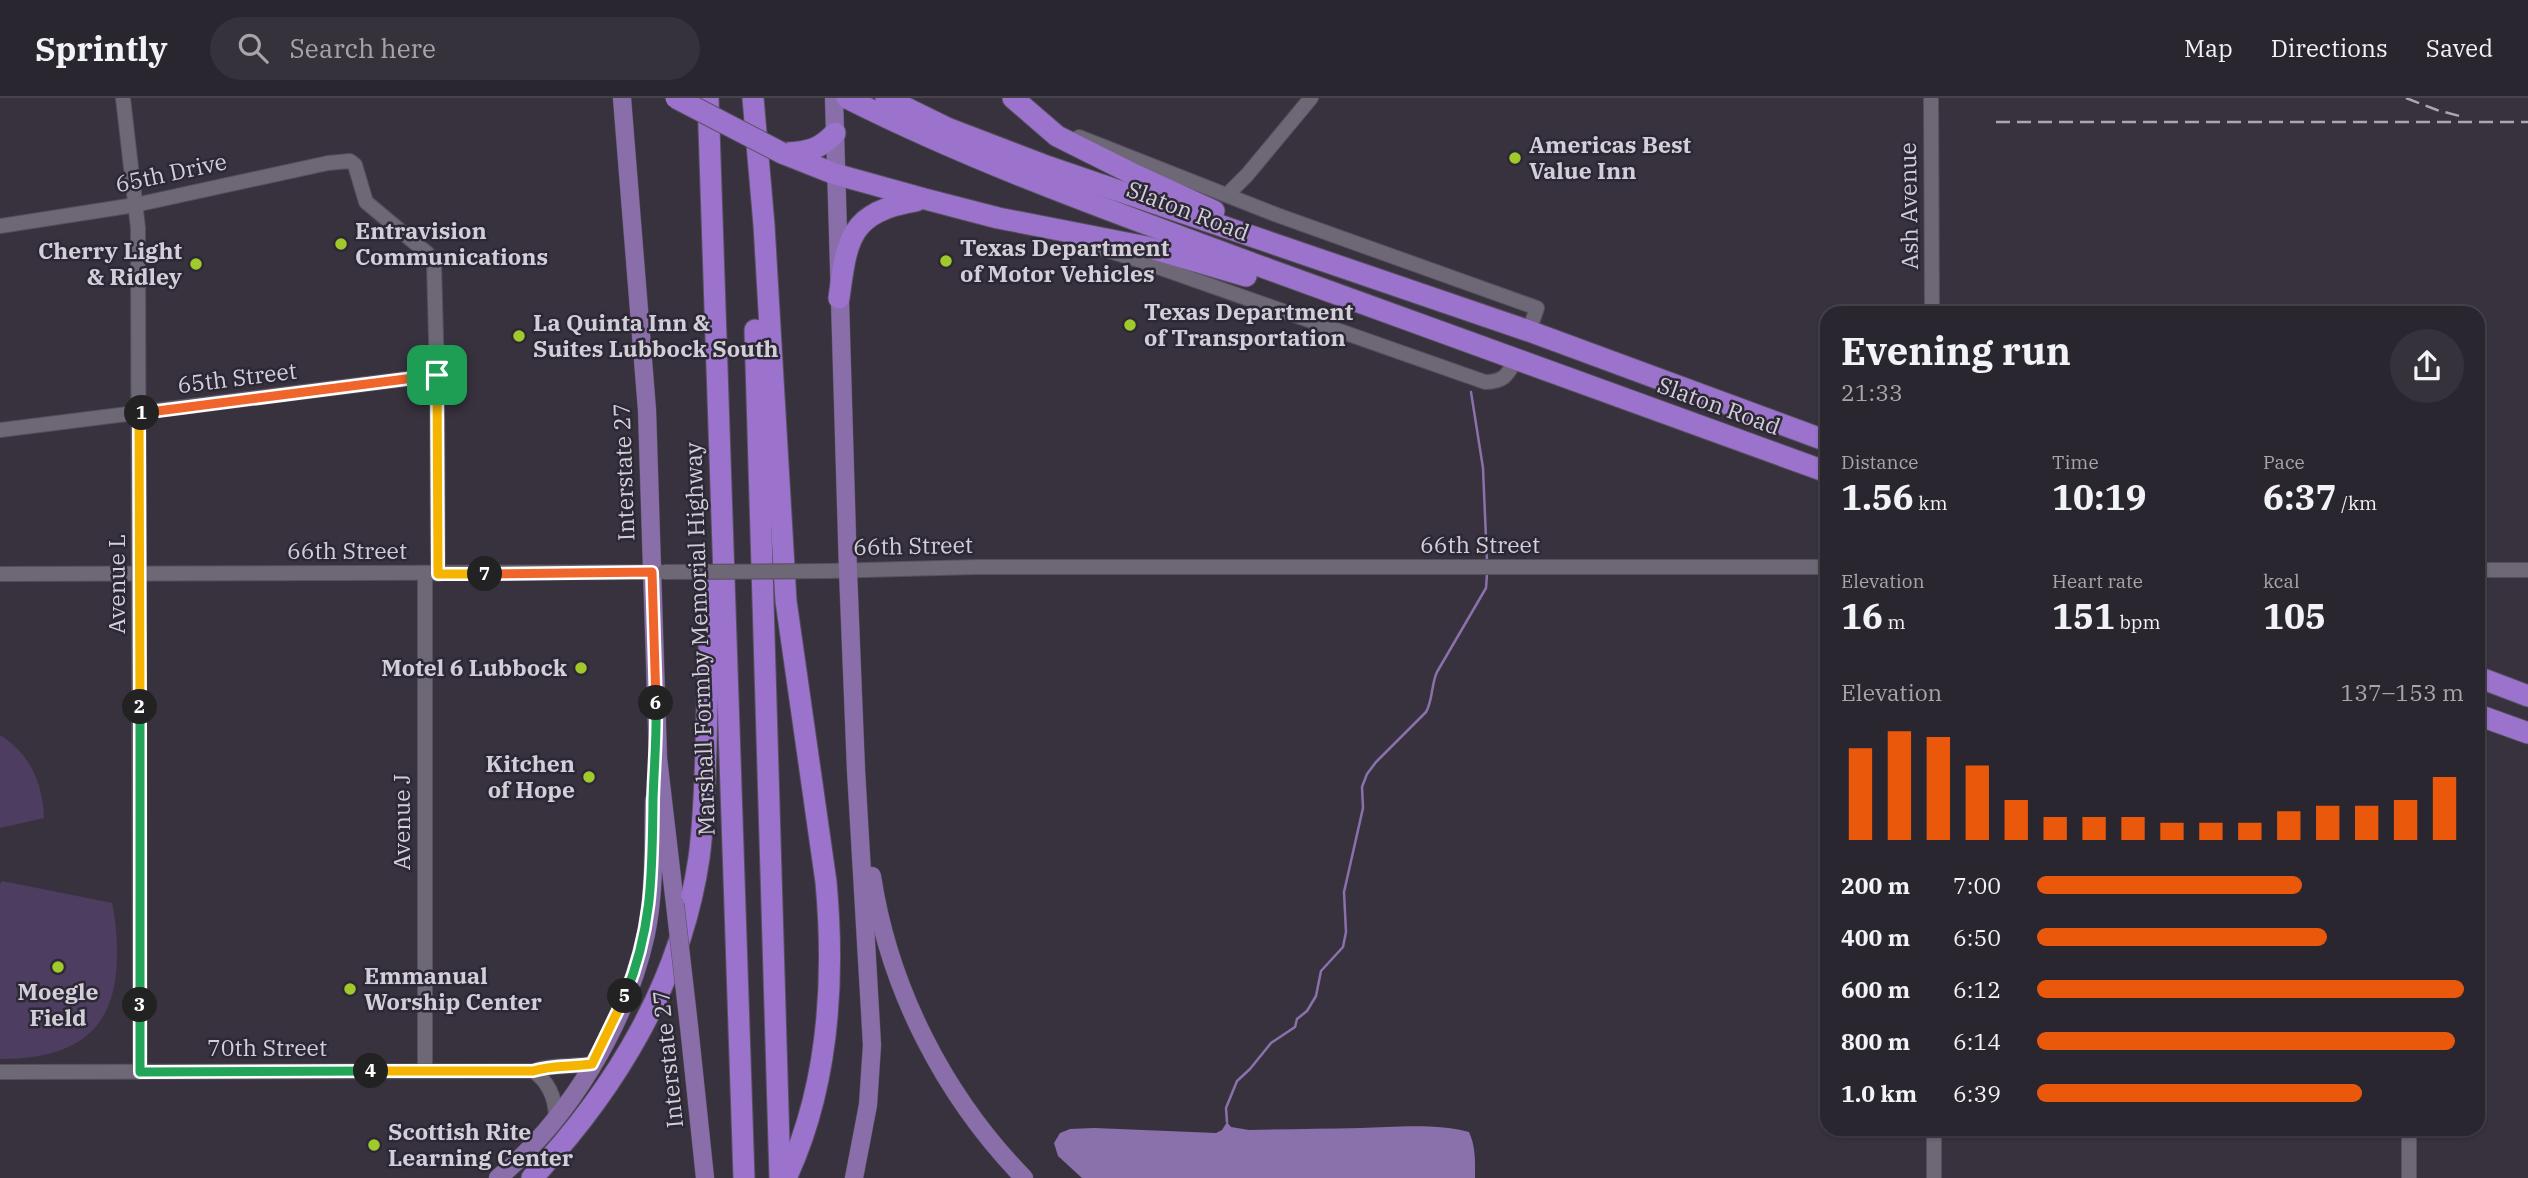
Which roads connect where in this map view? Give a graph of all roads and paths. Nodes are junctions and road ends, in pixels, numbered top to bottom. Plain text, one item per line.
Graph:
1 (123, 98) edge
2 (622, 98) edge
3 (676, 98) edge
4 (708, 98) edge
5 (752, 98) edge
6 (834, 98) edge
7 (847, 98) edge
8 (886, 98) edge
9 (1013, 98) edge
10 (1311, 98) edge
11 (1931, 98) edge
12 (1034, 116) junction
13 (905, 118) junction
14 (835, 133) junction
15 (782, 153) junction
16 (350, 162) joint
17 (835, 174) junction
18 (1227, 195) junction
19 (925, 200) junction
20 (135, 205) junction
21 (998, 218) junction
22 (0, 226) edge
23 (1305, 254) junction
24 (839, 298) junction
25 (1933, 306) edge
26 (1410, 322) junction
27 (1529, 331) junction
28 (1515, 361) junction
29 (437, 375) junction
30 (139, 413) junction
31 (0, 430) edge
32 (1820, 439) edge
33 (1820, 470) edge
34 (723, 547) junction
35 (1820, 567) edge
36 (2485, 570) edge
37 (2528, 570) edge
38 (848, 571) junction
39 (658, 572) junction
40 (0, 574) edge
41 (140, 574) junction
42 (432, 574) junction
43 (852, 676) junction
44 (2485, 680) edge
45 (2528, 696) edge
46 (2485, 718) edge
47 (2528, 733) edge
48 (657, 737) junction
49 (592, 1064) junction
50 (425, 1071) junction
51 (533, 1071) junction
52 (0, 1072) edge
53 (140, 1072) junction
54 (556, 1116) junction
55 (1934, 1136) edge
56 (2409, 1136) edge
57 (498, 1178) edge
58 (532, 1178) edge
59 (705, 1178) edge
60 (744, 1178) edge
61 (779, 1178) edge
62 (786, 1178) edge
63 (854, 1178) edge
64 (1024, 1178) edge
65 (1934, 1178) edge
66 (2409, 1178) edge

1 - 20 street, Avenue L
2 - 39 main road, Interstate 27
3 - 15 highway, bridge
4 - 34 highway, Marshall Formby Memorial Highway
5 - 61 highway
5 - 62 highway
6 - 14 main road
7 - 13 highway, Slaton Road
8 - 13 highway, Slaton Road
9 - 12 highway
10 - 18 street
11 - 25 street, Ash Avenue
12 - 18 street, Slaton Road
12 - 23 highway
13 - 23 highway, Slaton Road
13 - 26 highway, Slaton Road
14 - 15 highway
14 - 17 main road
15 - 17 highway
16 - 20 street, 65th Drive
16 - 29 street, Avenue J
17 - 19 highway
17 - 24 main road
18 - 27 street, Slaton Road
19 - 21 highway
19 - 24 highway
20 - 22 street, 65th Drive
20 - 30 street, Avenue L
21 - 26 highway
21 - 28 street
23 - 27 highway, Slaton Road
24 - 38 main road
26 - 28 highway, Slaton Road
27 - 28 highway
27 - 32 highway, Slaton Road
28 - 33 highway, Slaton Road
29 - 30 street, 65th Street
29 - 42 street, Avenue J
30 - 31 street, 65th Street
30 - 41 street, Avenue L
34 - 58 highway
34 - 60 highway, Marshall Formby Memorial Highway
35 - 38 street, 66th Street
36 - 37 street
38 - 39 street, 66th Street, bridge
38 - 43 main road
39 - 42 street, 66th Street
39 - 48 main road, Interstate 27
40 - 41 street, 66th Street
41 - 42 street, 66th Street
41 - 53 street, Avenue L
42 - 50 street, Avenue J
43 - 63 main road
43 - 64 main road
44 - 45 highway
46 - 47 highway
48 - 49 main road
48 - 59 main road, Interstate 27, bridge
49 - 51 street, 70th Street
49 - 54 main road
50 - 51 street, 70th Street
50 - 53 street, 70th Street
51 - 54 street
52 - 53 street, 70th Street
54 - 57 main road
55 - 65 street
56 - 66 street

